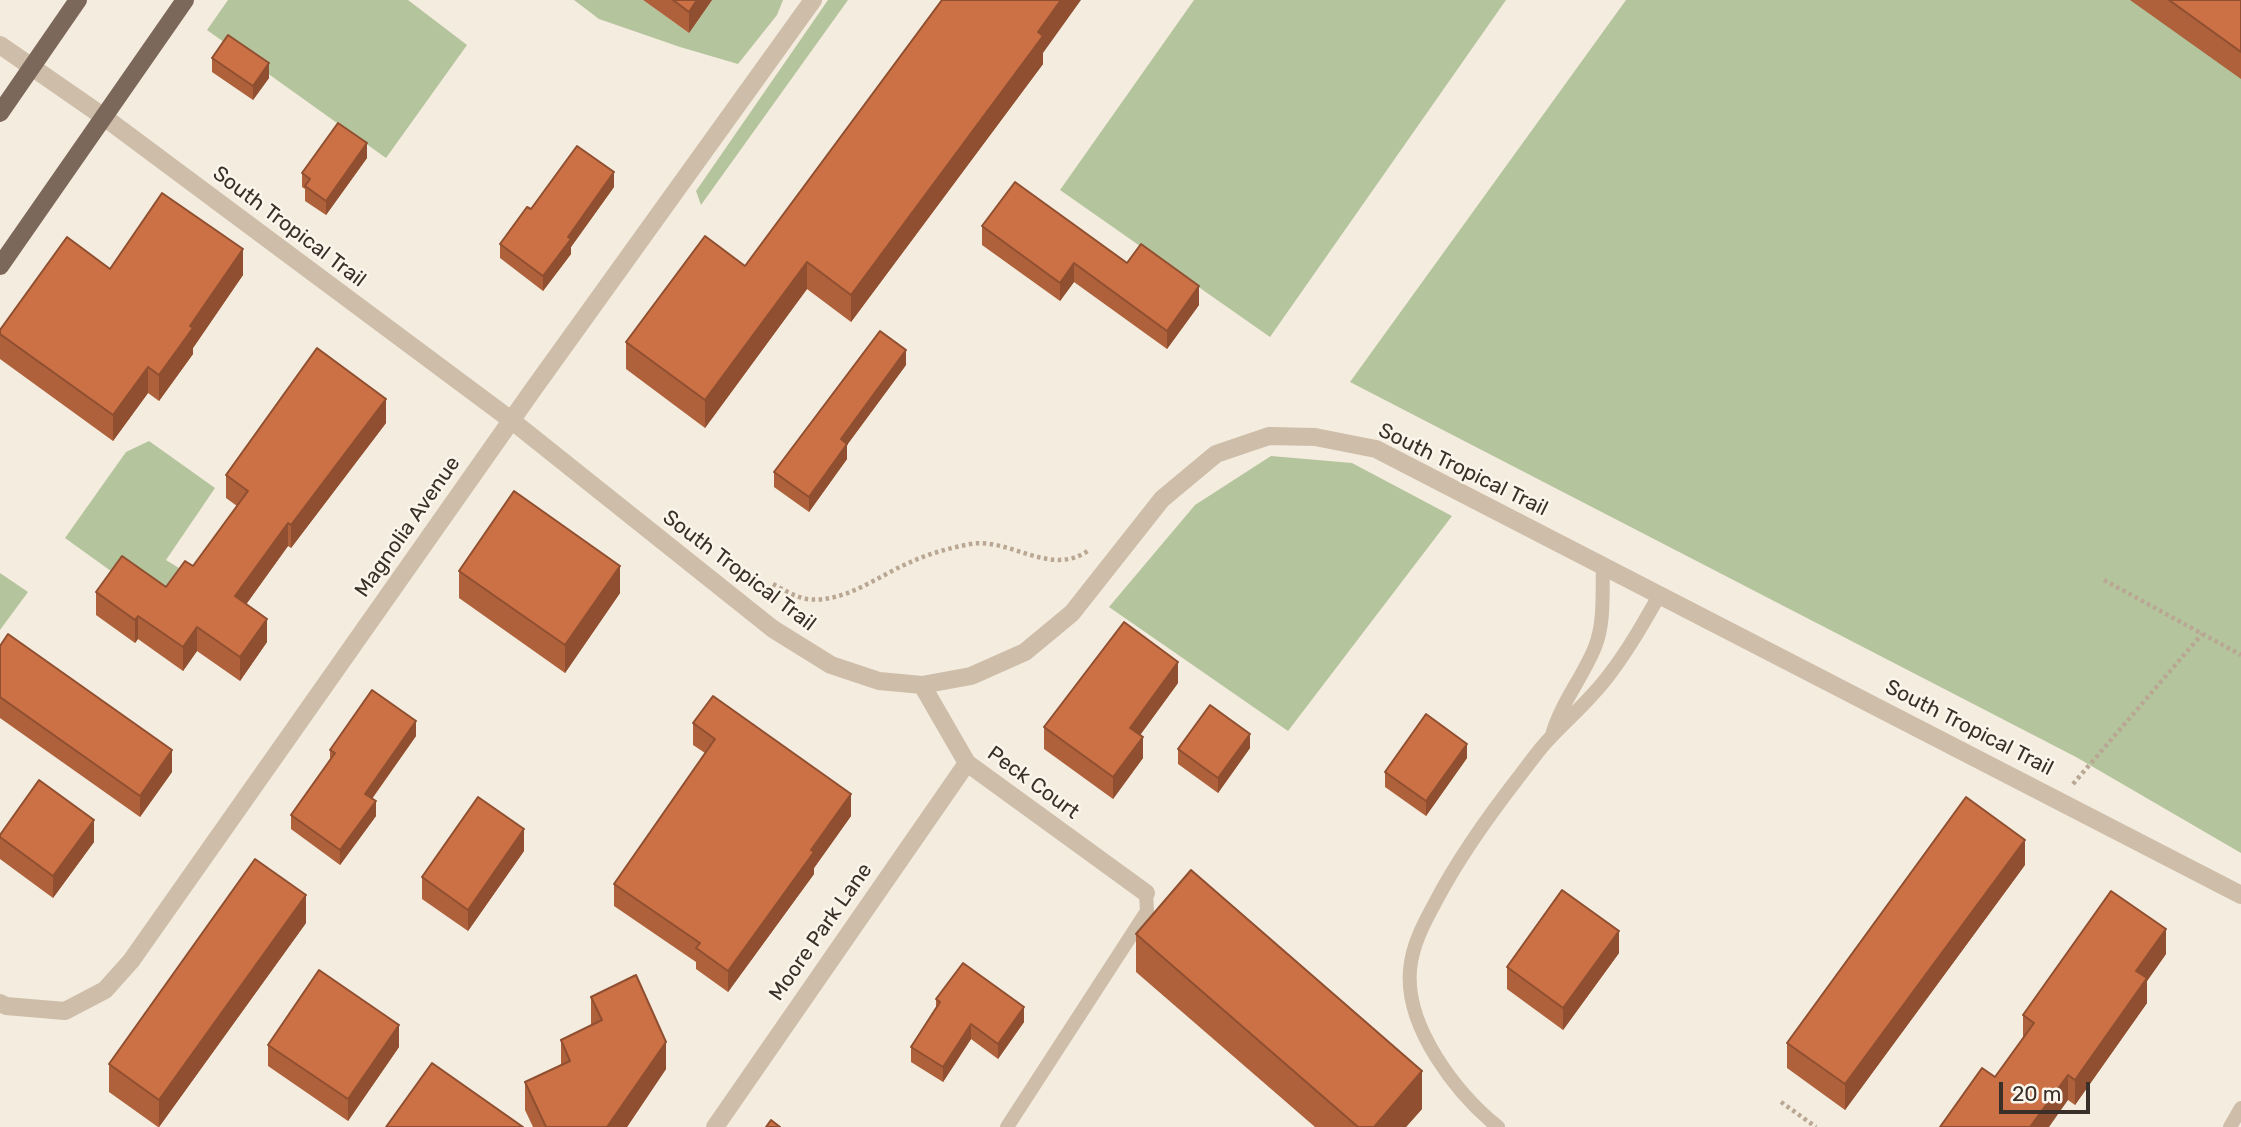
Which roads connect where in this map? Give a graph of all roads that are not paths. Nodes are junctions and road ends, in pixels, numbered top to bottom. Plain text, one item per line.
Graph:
1 (78, 0) edge
2 (185, 0) edge
3 (813, 0) edge
4 (0, 45) edge
5 (30, 68) junction
6 (0, 113) edge
7 (104, 117) junction
8 (0, 266) edge
9 (511, 420) junction
10 (1603, 565) junction
11 (1660, 594) junction
12 (922, 685) junction
13 (1551, 737) junction
14 (967, 763) junction
15 (1146, 892) joint
16 (2241, 895) edge
17 (0, 1003) edge
18 (2241, 1108) edge
19 (715, 1127) edge
20 (1007, 1127) edge
21 (1498, 1127) edge
22 (2230, 1127) edge

1 - 5 main road
2 - 7 main road
3 - 9 street, Magnolia Avenue
4 - 5 street, South Tropical Trail
5 - 6 main road
5 - 7 street, South Tropical Trail
7 - 8 main road
7 - 9 street, South Tropical Trail
9 - 12 street, South Tropical Trail
9 - 17 street, Magnolia Avenue
10 - 11 street, South Tropical Trail
10 - 12 street, South Tropical Trail
10 - 13 lane
11 - 13 lane
11 - 16 street, South Tropical Trail
12 - 14 street, Peck Court
13 - 21 lane
14 - 15 street, Peck Court
14 - 19 street, Moore Park Lane
15 - 20 lane
18 - 22 lane

